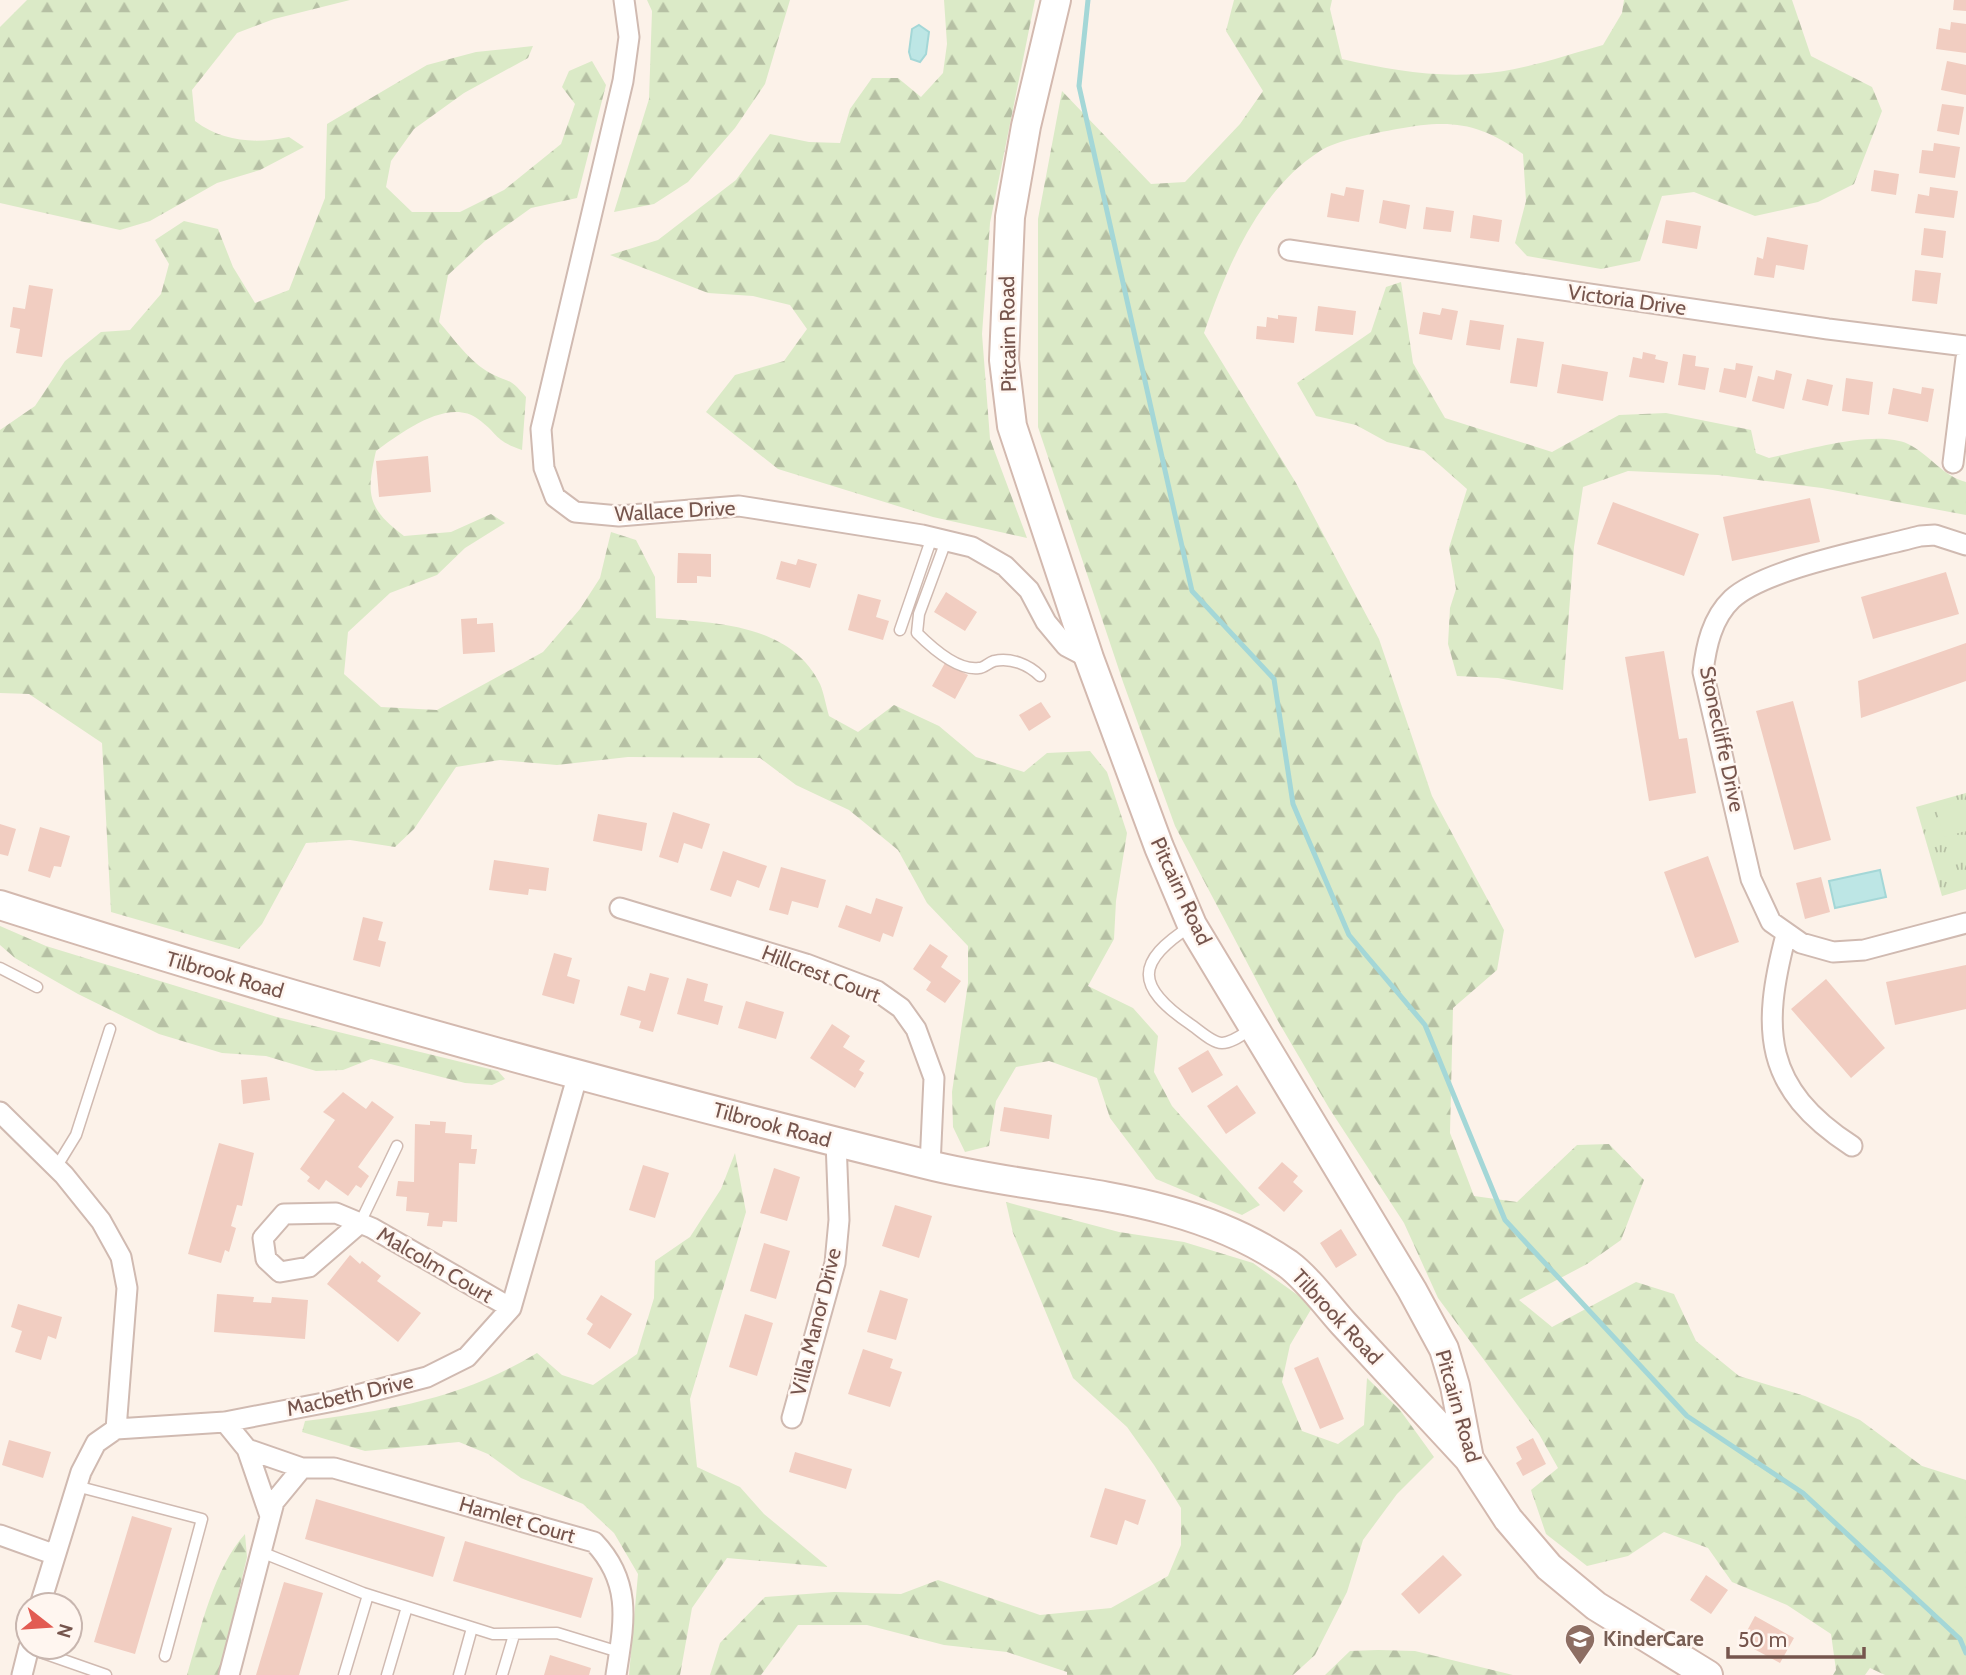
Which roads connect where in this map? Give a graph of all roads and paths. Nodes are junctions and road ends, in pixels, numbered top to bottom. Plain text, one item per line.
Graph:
1 (624, 0) edge
2 (1056, 0) edge
3 (1289, 250) dead end
4 (1966, 346) edge
5 (1966, 358) edge
6 (1953, 463) dead end
7 (939, 539) junction
8 (1966, 545) edge
9 (900, 630) dead end
10 (1089, 659) junction
11 (1040, 676) dead end
12 (0, 905) edge
13 (620, 908) dead end
14 (1966, 923) edge
15 (1192, 925) junction
16 (1786, 935) junction
17 (0, 968) edge
18 (37, 987) dead end
19 (1255, 1027) junction
20 (110, 1029) dead end
21 (578, 1074) junction
22 (0, 1112) edge
23 (836, 1141) junction
24 (397, 1146) dead end
25 (1852, 1146) dead end
26 (57, 1166) junction
27 (930, 1166) junction
28 (360, 1223) junction
29 (511, 1308) junction
30 (792, 1418) dead end
31 (225, 1422) junction
32 (116, 1429) junction
33 (247, 1449) junction
34 (1469, 1459) junction
35 (302, 1468) junction
36 (76, 1486) junction
37 (270, 1516) junction
38 (0, 1535) edge
39 (260, 1552) junction
40 (53, 1554) junction
41 (44, 1591) edge
42 (368, 1595) junction
43 (407, 1607) junction
44 (472, 1628) junction
45 (514, 1635) junction
46 (618, 1652) junction
47 (165, 1656) dead end
48 (66, 1661) edge
49 (106, 1675) edge
50 (229, 1675) edge
51 (344, 1675) edge
52 (387, 1675) edge
53 (458, 1675) edge
54 (502, 1675) edge
55 (616, 1675) edge
56 (1708, 1675) edge

1 - 7 street, Wallace Drive
2 - 10 street, Pitcairn Road
3 - 4 street, Victoria Drive
5 - 6 street
7 - 9 lane
7 - 10 street, Wallace Drive
7 - 11 lane
8 - 16 street, Stonecliffe Drive
10 - 15 street, Pitcairn Road
12 - 21 street, Tilbrook Road
13 - 27 street, Hillcrest Court
14 - 16 street, Stonecliffe Drive
15 - 19 street, Pitcairn Road
15 - 19 lane
16 - 25 street
17 - 18 lane
19 - 34 street, Pitcairn Road
20 - 26 lane
21 - 23 street, Tilbrook Road
21 - 29 street, Macbeth Drive
22 - 26 street
23 - 27 street, Tilbrook Road
23 - 30 street, Villa Manor Drive
24 - 28 lane
26 - 32 street
27 - 34 street, Tilbrook Road
28 - 28 street, Malcolm Court
28 - 29 street, Malcolm Court
29 - 31 street, Macbeth Drive
31 - 32 street, Macbeth Drive
31 - 33 street
32 - 36 street
33 - 35 street, Hamlet Court
33 - 37 street
34 - 56 street, Pitcairn Road
35 - 37 street
35 - 46 street, Hamlet Court
36 - 40 street
36 - 47 lane
37 - 39 street
38 - 40 street
39 - 42 lane
39 - 50 street
40 - 41 street
42 - 43 lane
42 - 51 lane
43 - 44 lane
43 - 52 lane
44 - 45 lane
44 - 53 lane
45 - 46 lane
45 - 54 lane
46 - 55 street, Hamlet Court
48 - 49 lane

